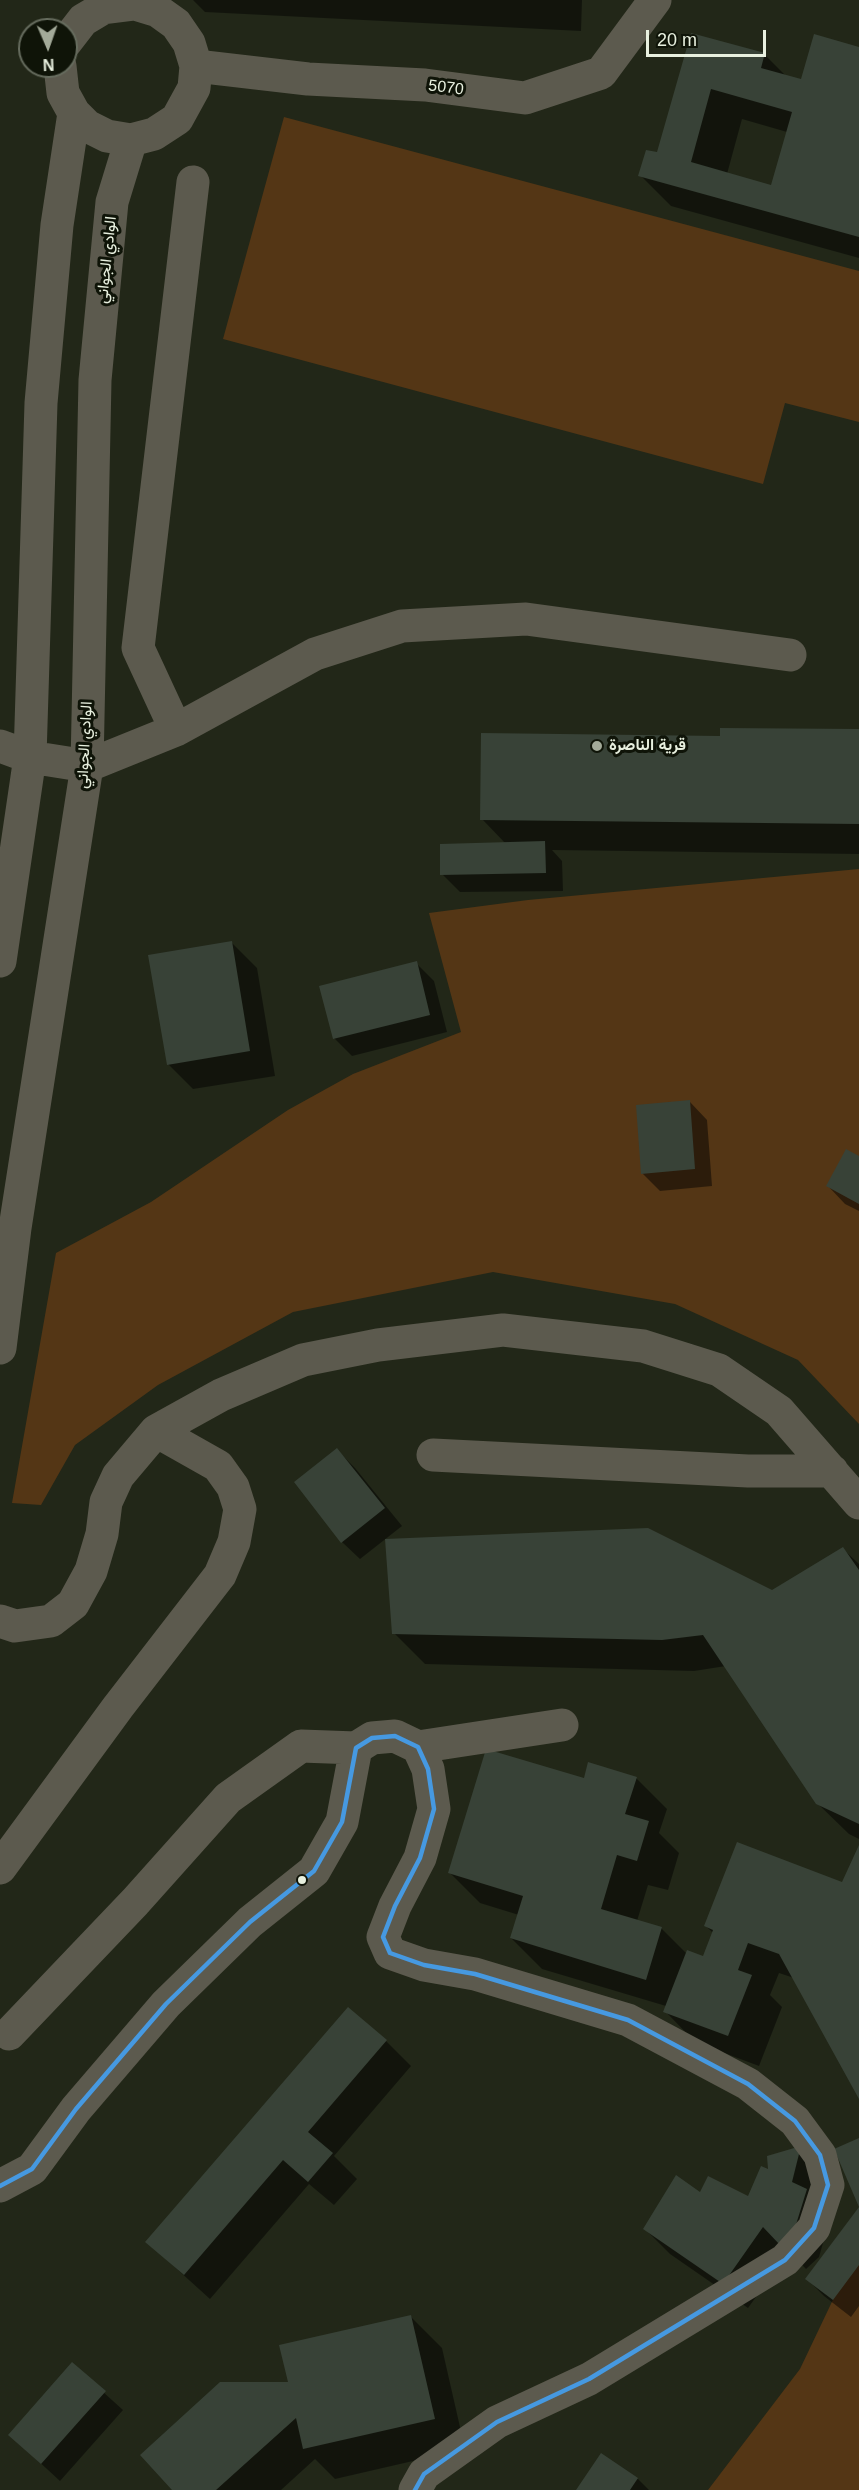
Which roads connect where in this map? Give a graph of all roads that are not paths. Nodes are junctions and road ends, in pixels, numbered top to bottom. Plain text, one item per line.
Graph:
1 (655, 0) edge
2 (135, 2) edge
3 (78, 21) edge
4 (196, 66) junction
5 (61, 78) edge
6 (74, 113) junction
7 (131, 140) junction
8 (194, 182) dead end
9 (790, 655) dead end
10 (177, 730) junction
11 (0, 746) edge
12 (30, 757) junction
13 (87, 766) junction
14 (0, 961) edge
15 (0, 1348) edge
16 (156, 1431) junction
17 (433, 1455) dead end
18 (832, 1471) junction
19 (859, 1503) edge
20 (0, 1622) edge
21 (562, 1725) dead end
22 (418, 1747) junction
23 (356, 1748) junction
24 (0, 1868) edge
25 (9, 2034) dead end
26 (0, 2186) edge
27 (415, 2490) edge

1 - 4 street, 5070
2 - 3 street
2 - 4 street
4 - 7 street
5 - 6 street
6 - 7 street
6 - 12 street
7 - 13 street, الوادي الجواني
8 - 10 street
9 - 10 street
10 - 13 street
11 - 12 street
12 - 13 street
12 - 14 street
13 - 15 street, الوادي الجواني
16 - 18 street
16 - 20 street
16 - 24 street
17 - 18 street
18 - 19 street
21 - 22 street
22 - 23 street
22 - 27 street
23 - 25 street
23 - 26 street

